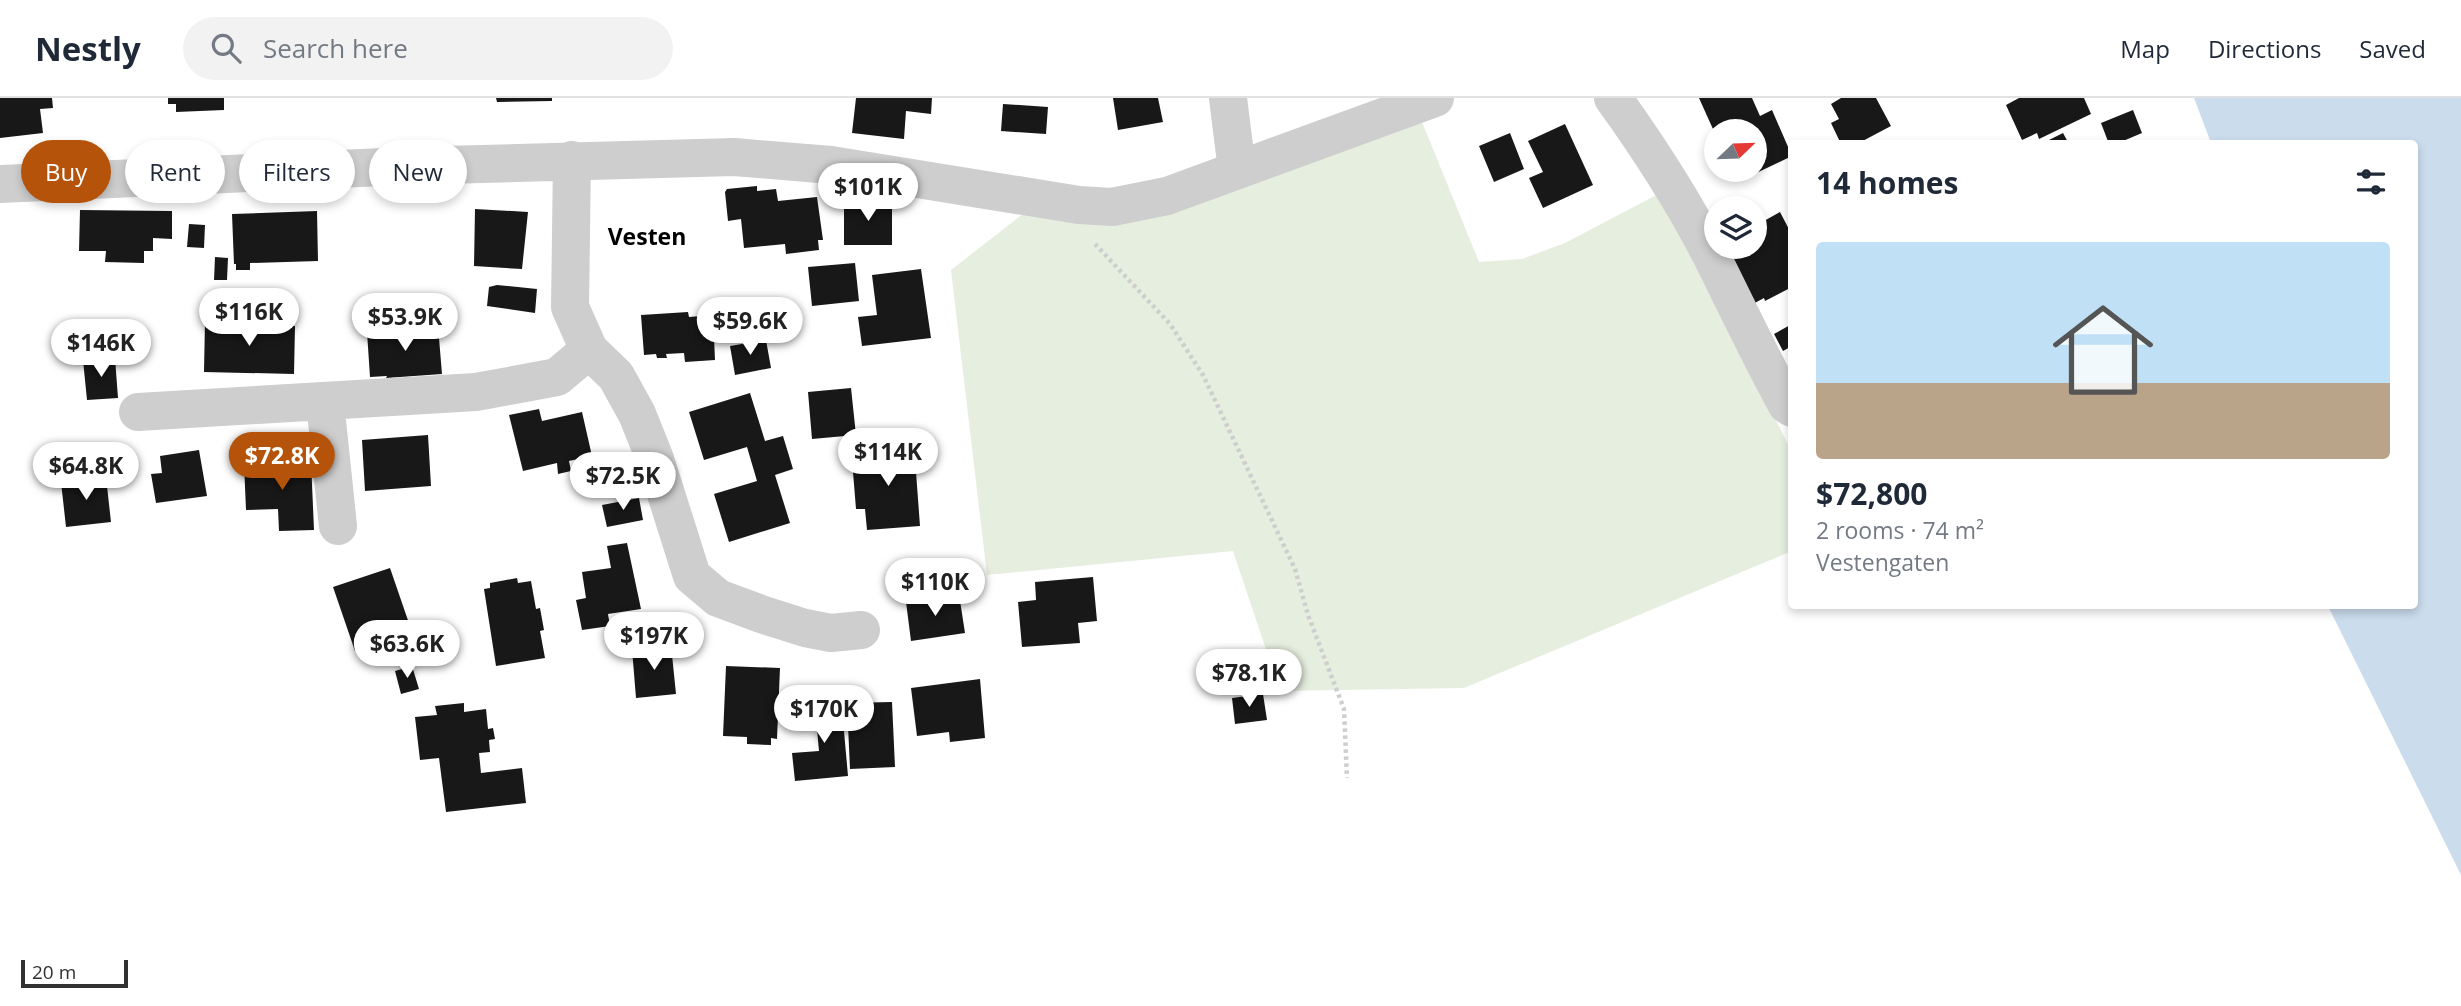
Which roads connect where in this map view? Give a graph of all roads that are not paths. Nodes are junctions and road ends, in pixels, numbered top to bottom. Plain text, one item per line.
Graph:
1 (1228, 98) edge
2 (1435, 98) edge
3 (1613, 98) edge
4 (572, 160) junction
5 (1237, 170) junction
6 (0, 184) edge
7 (589, 350) junction
8 (325, 402) junction
9 (1788, 406) edge
10 (138, 412) dead end
11 (338, 526) dead end
12 (861, 630) dead end

1 - 5 street
2 - 5 street
3 - 9 street
4 - 5 street
4 - 6 street
4 - 7 street
7 - 8 street
7 - 12 street
8 - 10 street
8 - 11 street

